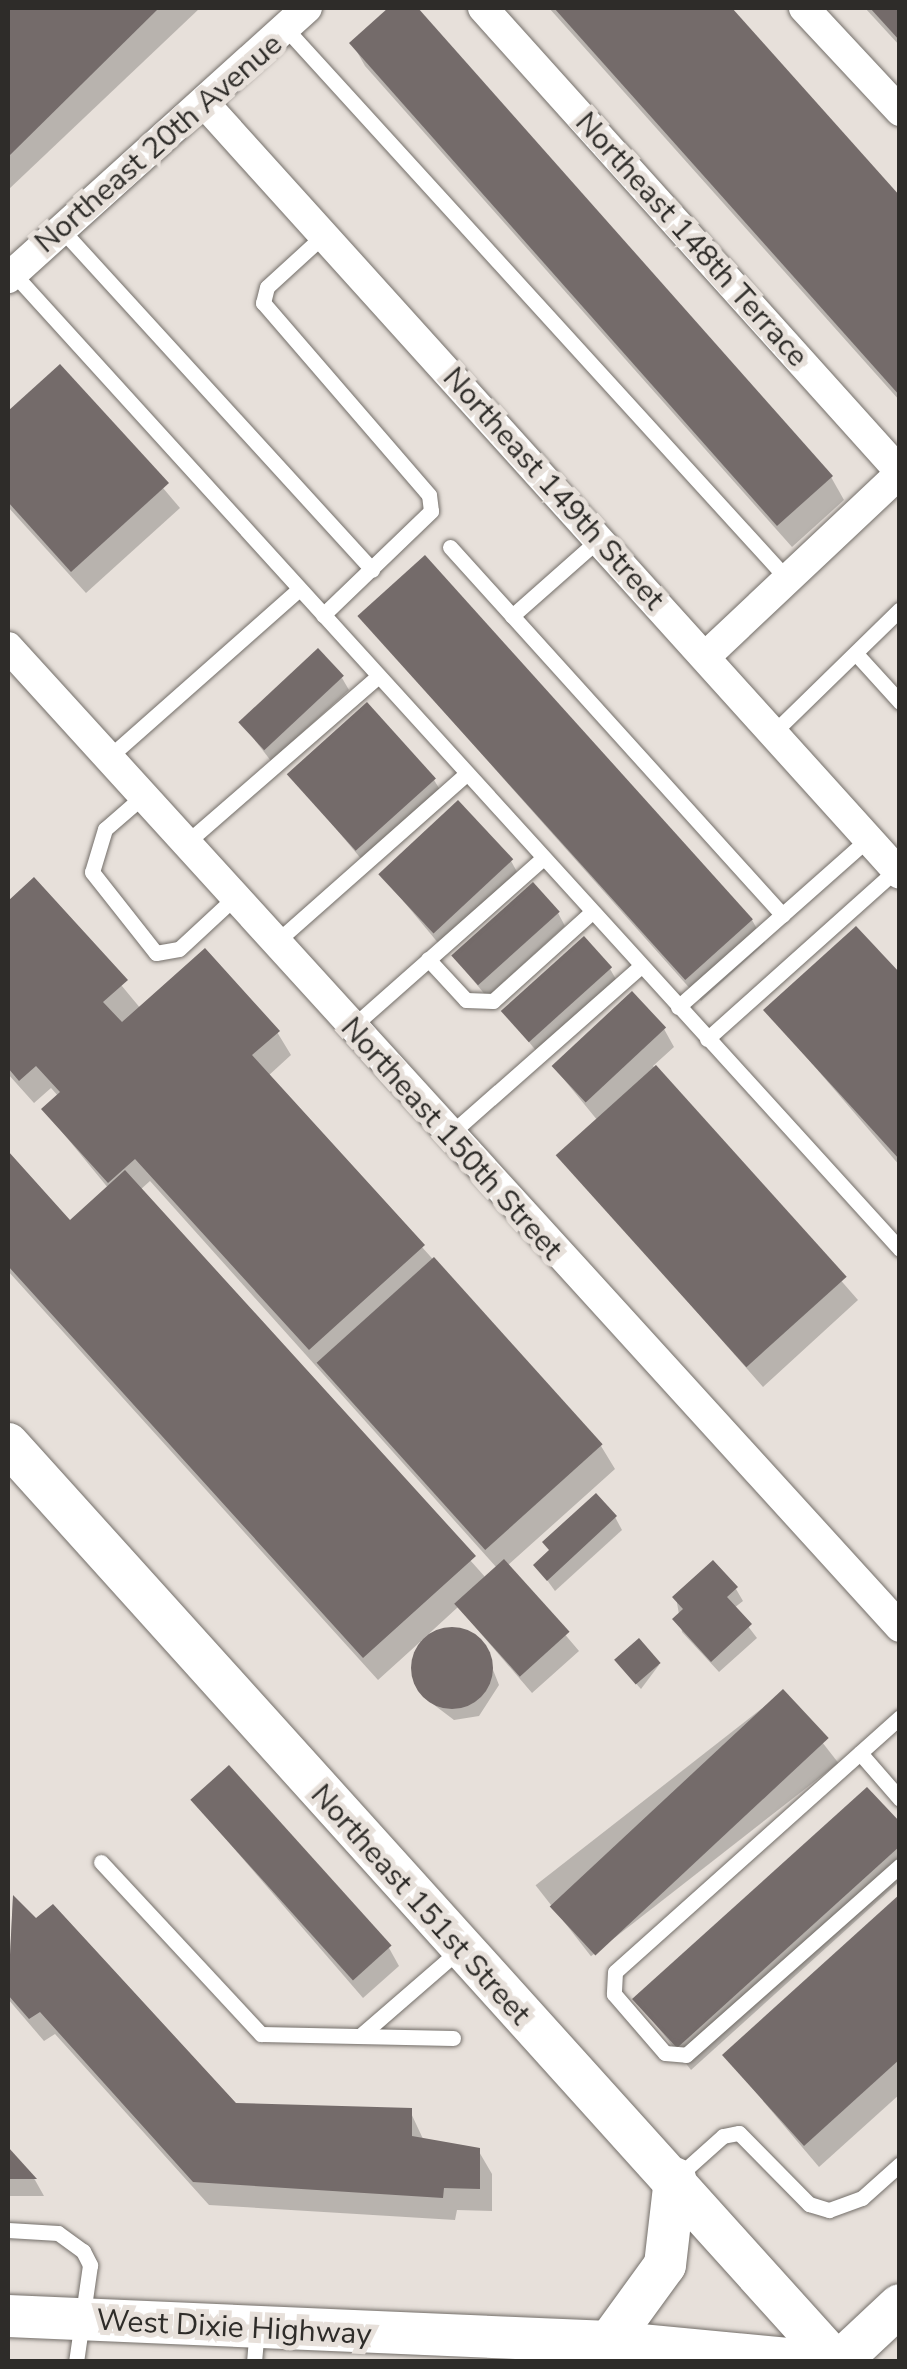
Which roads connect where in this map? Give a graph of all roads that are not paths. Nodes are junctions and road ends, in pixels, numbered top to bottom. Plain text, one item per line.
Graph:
1 (483, 8) edge
2 (804, 8) edge
3 (298, 19) edge
4 (206, 104) junction
5 (900, 111) edge
6 (62, 230) junction
7 (324, 236) junction
8 (10, 275) edge
9 (900, 473) edge
10 (598, 540) junction
11 (450, 547) dead end
12 (372, 570) junction
13 (788, 580) junction
14 (298, 589) junction
15 (900, 609) edge
16 (323, 615) junction
17 (512, 616) junction
18 (8, 646) edge
19 (705, 656) junction
20 (859, 657) junction
21 (378, 676) junction
22 (900, 702) edge
23 (774, 733) junction
24 (108, 758) junction
25 (466, 774) junction
26 (142, 797) junction
27 (868, 839) junction
28 (185, 844) junction
29 (543, 858) junction
30 (898, 872) edge
31 (234, 898) junction
32 (592, 912) junction
33 (782, 916) junction
34 (274, 944) junction
35 (428, 959) junction
36 (642, 966) junction
37 (678, 1007) junction
38 (351, 1028) junction
39 (708, 1040) junction
40 (448, 1136) junction
41 (900, 1249) edge
42 (8, 1444) edge
43 (900, 1627) edge
44 (900, 1718) edge
45 (860, 1754) junction
46 (900, 1799) edge
47 (101, 1862) dead end
48 (900, 1866) edge
49 (458, 1951) junction
50 (360, 2036) junction
51 (453, 2038) dead end
52 (900, 2164) edge
53 (675, 2179) junction
54 (8, 2230) edge
55 (900, 2306) edge
56 (8, 2316) edge
57 (80, 2341) edge
58 (256, 2345) edge
59 (473, 2351) edge
60 (618, 2352) edge
61 (819, 2362) edge
62 (837, 2362) edge

1 - 9 street, Northeast 148th Terrace
2 - 5 street
3 - 4 street, Northeast 20th Avenue
3 - 13 lane
4 - 6 street, Northeast 20th Avenue
4 - 7 street, Northeast 149th Street
6 - 8 street, Northeast 20th Avenue
6 - 12 lane
7 - 10 street, Northeast 149th Street
7 - 12 lane
8 - 14 lane
9 - 13 street
10 - 17 lane
10 - 19 street, Northeast 149th Street
11 - 17 lane
12 - 16 lane
13 - 19 street
14 - 16 lane
14 - 24 lane
15 - 20 lane
16 - 21 lane
17 - 33 lane
18 - 24 street, Northeast 150th Street
19 - 23 street, Northeast 149th Street
20 - 22 lane
20 - 23 lane
21 - 25 lane
21 - 28 lane
23 - 27 street, Northeast 149th Street
24 - 26 street, Northeast 150th Street
25 - 29 lane
25 - 34 lane
26 - 28 street, Northeast 150th Street
26 - 31 lane
27 - 30 street, Northeast 149th Street
27 - 33 lane
28 - 31 street, Northeast 150th Street
29 - 32 lane
29 - 35 lane
30 - 39 lane
31 - 34 street, Northeast 150th Street
32 - 35 lane
32 - 36 lane
33 - 37 lane
34 - 38 street, Northeast 150th Street
35 - 38 lane
36 - 37 lane
36 - 40 lane
37 - 39 lane
38 - 40 street, Northeast 150th Street
39 - 41 lane
40 - 43 street, Northeast 150th Street
42 - 49 street, Northeast 151st Street
44 - 45 lane
45 - 46 lane
45 - 48 lane
47 - 50 lane
49 - 50 lane
49 - 53 street, Northeast 151st Street
50 - 51 lane
52 - 53 lane
53 - 60 street
53 - 62 street, Northeast 151st Street
54 - 57 lane
55 - 62 street
56 - 57 street, West Dixie Highway
57 - 58 street, West Dixie Highway
58 - 59 street, West Dixie Highway
59 - 60 street, West Dixie Highway
60 - 61 street, West Dixie Highway

